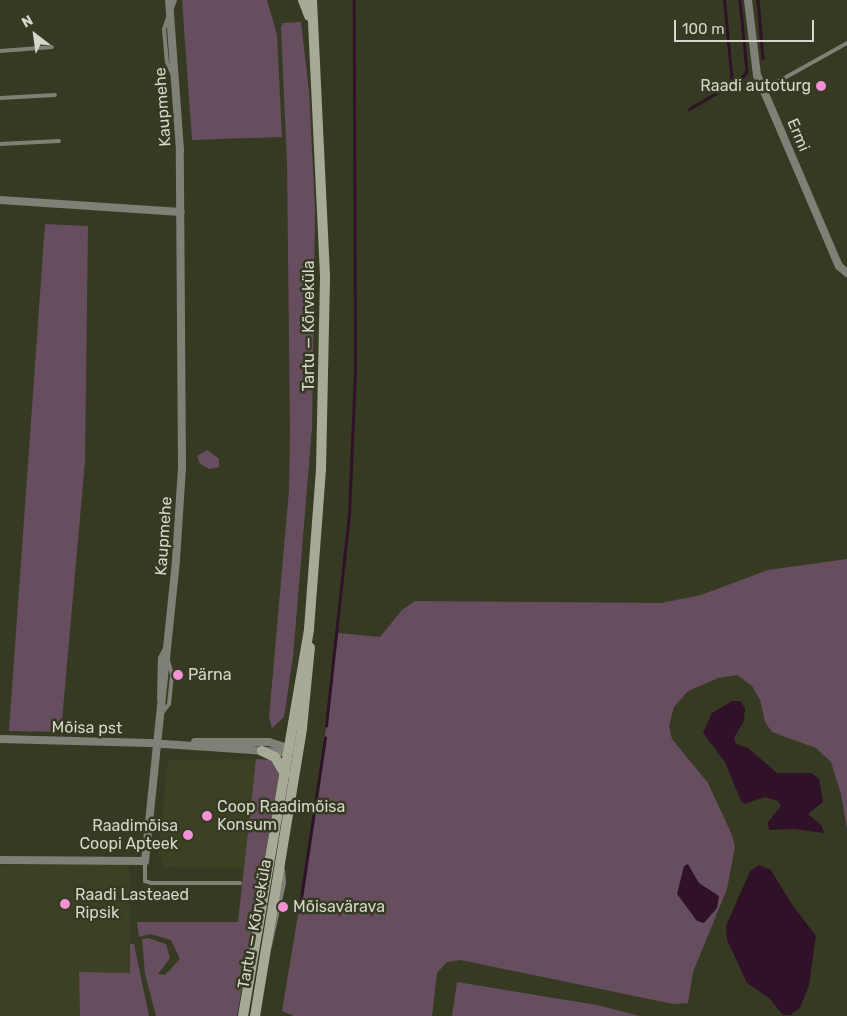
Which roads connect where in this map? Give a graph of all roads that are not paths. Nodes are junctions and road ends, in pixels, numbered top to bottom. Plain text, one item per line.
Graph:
1 (169, 0) edge
2 (175, 0) edge
3 (304, 0) edge
4 (312, 0) edge
5 (748, 0) edge
6 (170, 11) junction
7 (312, 24) junction
8 (847, 43) edge
9 (52, 47) dead end
10 (0, 51) edge
11 (763, 90) junction
12 (55, 95) dead end
13 (0, 98) edge
14 (59, 141) dead end
15 (0, 144) edge
16 (0, 200) edge
17 (181, 212) junction
18 (847, 273) edge
19 (168, 641) junction
20 (162, 713) junction
21 (0, 740) edge
22 (158, 744) junction
23 (173, 744) junction
24 (294, 750) junction
25 (262, 751) junction
26 (285, 775) junction
27 (0, 860) edge
28 (146, 861) junction
29 (240, 884) dead end
30 (243, 1015) edge
31 (255, 1016) edge

1 - 6 street, Kaupmehe
2 - 6 lane
3 - 7 main road, Tartu — Kõrveküla
4 - 7 main road, Tartu — Kõrveküla
5 - 11 street, Ermi
6 - 17 street, Kaupmehe
7 - 24 main road, Tartu — Kõrveküla
8 - 11 lane
9 - 10 lane
11 - 18 street, Ermi
12 - 13 lane
14 - 15 lane
16 - 17 street
17 - 19 street, Kaupmehe
19 - 20 street, Kaupmehe
19 - 20 lane
20 - 22 street, Kaupmehe
21 - 22 street, Mõisa pst
22 - 23 street, Mõisa pst
22 - 28 street, Kaupmehe
23 - 24 street, Mõisa pst
23 - 25 street, Mõisa pst
24 - 25 street, Mõisa pst
24 - 26 main road, Tartu — Kõrveküla
24 - 31 main road, Tartu — Kõrveküla
25 - 26 main road
26 - 30 main road, Tartu — Kõrveküla
27 - 28 street
28 - 29 lane

